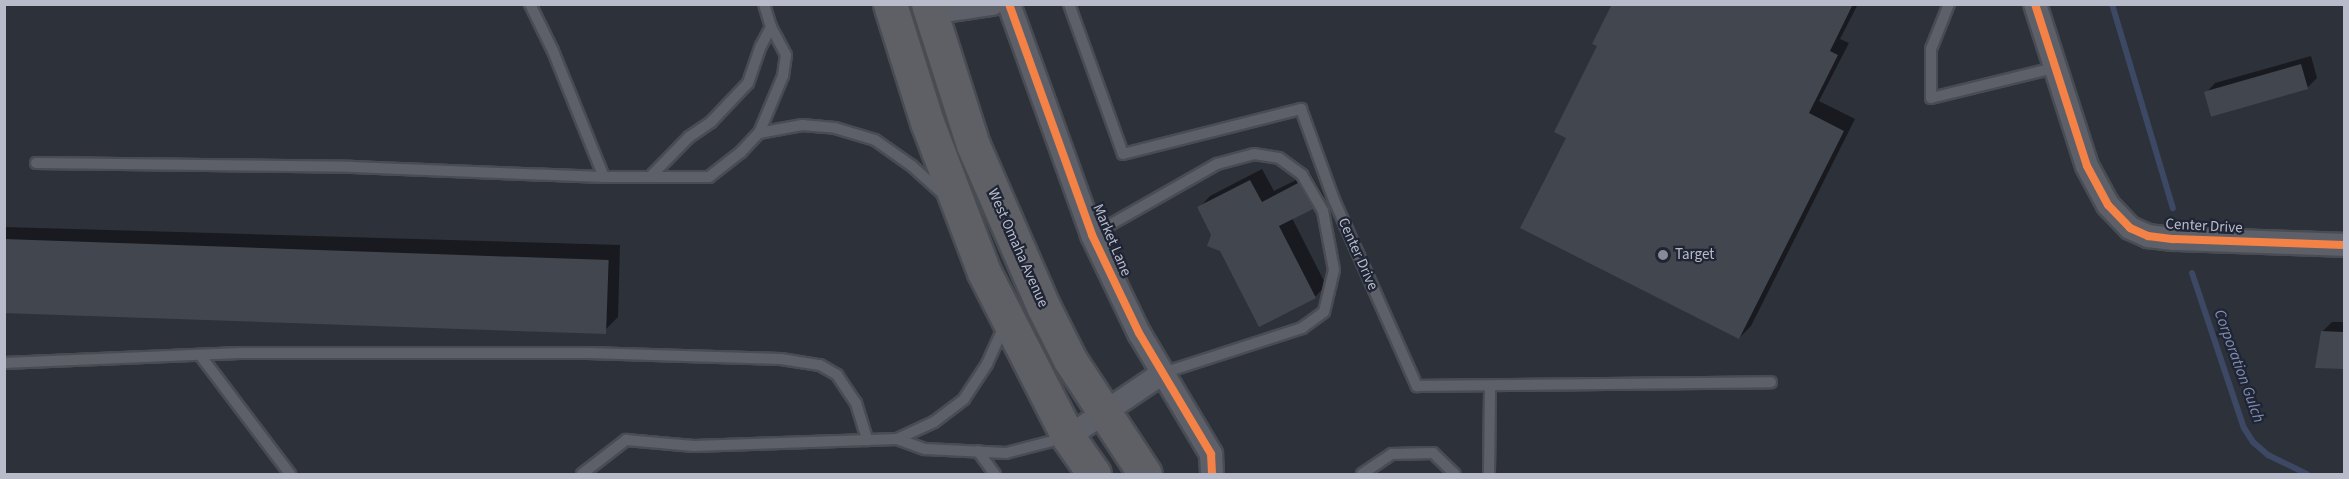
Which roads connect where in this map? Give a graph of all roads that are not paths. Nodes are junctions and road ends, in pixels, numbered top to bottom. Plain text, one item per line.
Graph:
1 (531, 4) edge
2 (764, 4) edge
3 (890, 4) edge
4 (993, 4) edge
5 (1009, 4) edge
6 (1069, 4) edge
7 (1949, 4) edge
8 (2035, 4) edge
9 (929, 9) edge
10 (771, 27) junction
11 (2054, 68) junction
12 (759, 133) junction
13 (36, 163) dead end
14 (604, 177) junction
15 (650, 177) junction
16 (958, 207) junction
17 (1092, 235) junction
18 (2344, 245) edge
19 (1007, 318) junction
20 (200, 355) junction
21 (4, 363) edge
22 (1163, 373) junction
23 (1771, 382) dead end
24 (1490, 386) junction
25 (1103, 414) junction
26 (1068, 437) junction
27 (897, 439) junction
28 (867, 440) junction
29 (978, 451) junction
30 (290, 474) edge
31 (582, 474) edge
32 (995, 474) edge
33 (1094, 474) edge
34 (1145, 474) edge
35 (1212, 474) edge
36 (1362, 474) edge
37 (1455, 474) edge
38 (1488, 474) edge

1 - 14 lane
2 - 10 lane
3 - 16 highway
4 - 9 street
5 - 17 street, Market Lane
6 - 24 lane, Center Drive
7 - 11 lane
8 - 11 street, Center Drive
9 - 25 highway, West Omaha Avenue
10 - 12 lane
10 - 15 lane
11 - 18 street, Center Drive
12 - 15 lane
12 - 16 lane
13 - 14 lane
14 - 15 lane
16 - 19 highway
17 - 22 street, Market Lane
17 - 22 lane
19 - 26 highway
19 - 27 lane
20 - 21 lane
20 - 28 lane
20 - 30 lane
22 - 25 street
22 - 35 street, Market Lane
23 - 24 lane, Center Drive
24 - 38 lane
25 - 26 street
25 - 34 highway, West Omaha Avenue
26 - 29 lane
26 - 33 highway
27 - 28 lane
27 - 29 lane
28 - 31 lane
29 - 32 lane
36 - 37 lane

